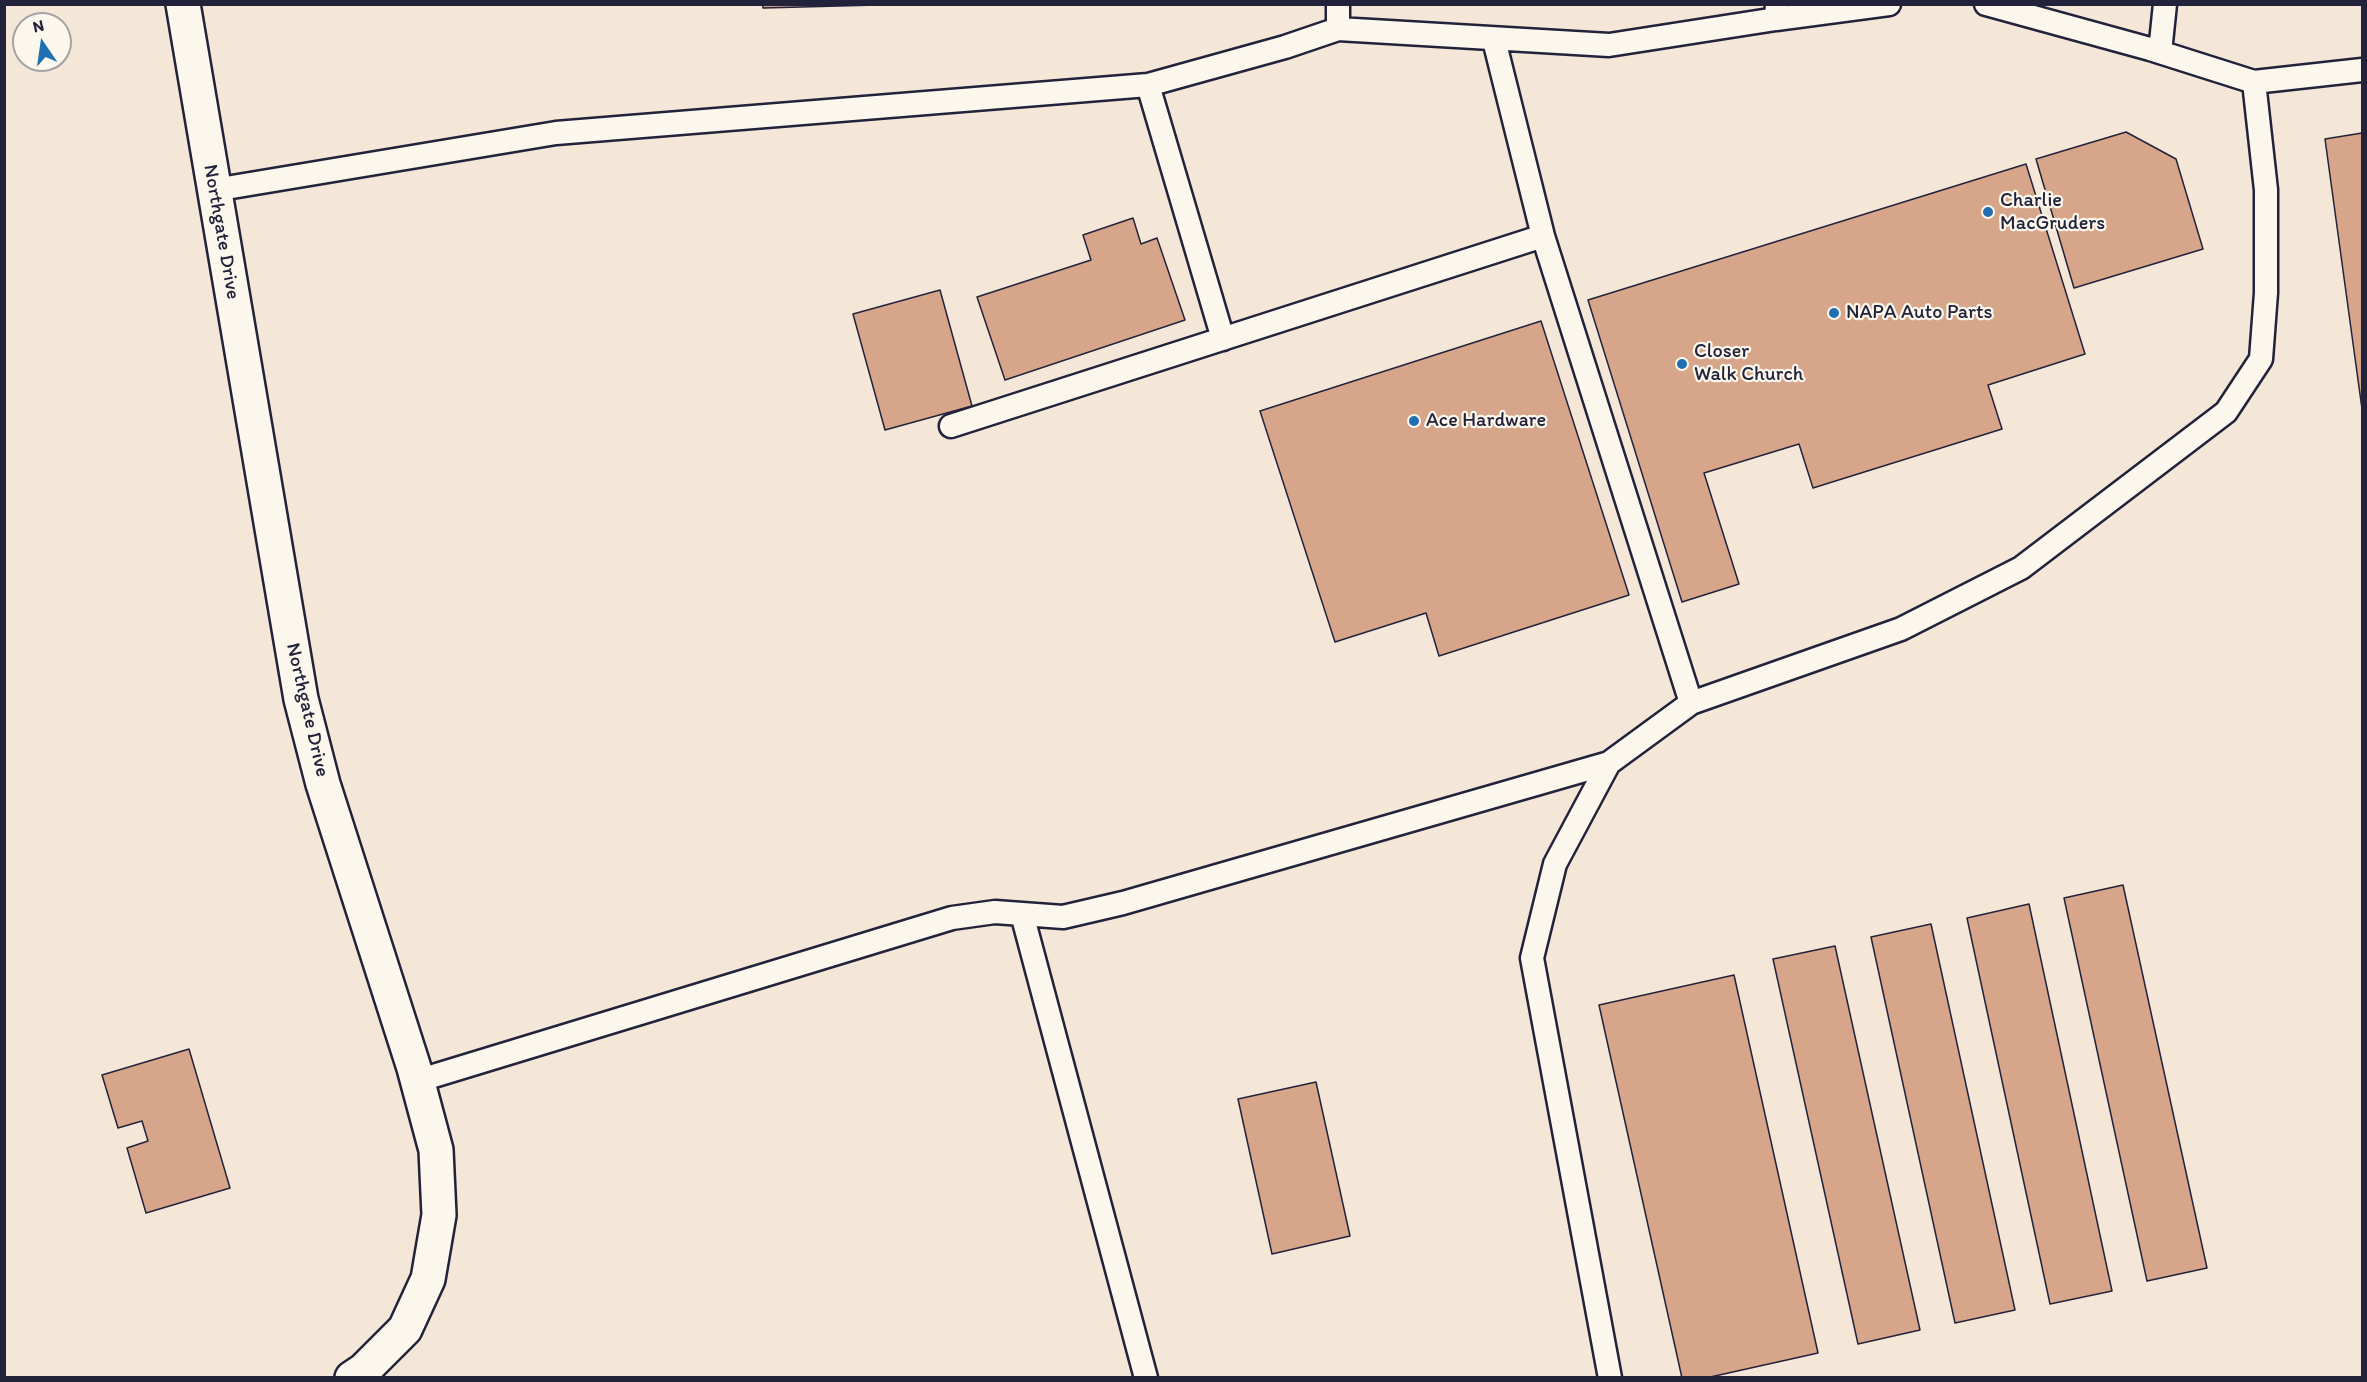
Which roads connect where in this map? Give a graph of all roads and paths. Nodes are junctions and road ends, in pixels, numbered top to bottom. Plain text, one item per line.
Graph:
1 (183, 4) edge
2 (1338, 4) edge
3 (1889, 4) edge
4 (1986, 4) edge
5 (2164, 4) edge
6 (1776, 12) edge
7 (1338, 29) junction
8 (1494, 40) junction
9 (2160, 52) junction
10 (2362, 70) edge
11 (2254, 82) junction
12 (1148, 85) junction
13 (214, 190) junction
14 (1544, 236) junction
15 (1223, 339) junction
16 (951, 426) dead end
17 (1691, 702) junction
18 (1609, 763) junction
19 (1022, 914) junction
20 (417, 1081) junction
21 (352, 1377) edge
22 (1146, 1377) edge
23 (1610, 1377) edge

1 - 13 street, Northgate Drive
2 - 7 lane
3 - 6 lane
4 - 9 lane
5 - 9 lane
6 - 8 lane
7 - 8 lane
7 - 12 lane
8 - 14 lane
9 - 11 lane
10 - 11 lane
11 - 17 lane
12 - 13 lane
12 - 15 lane
13 - 20 street, Northgate Drive
14 - 15 lane
14 - 17 lane
15 - 16 lane
17 - 18 lane
18 - 19 lane
18 - 23 lane
19 - 20 lane
19 - 22 lane
20 - 21 street, Northgate Drive

